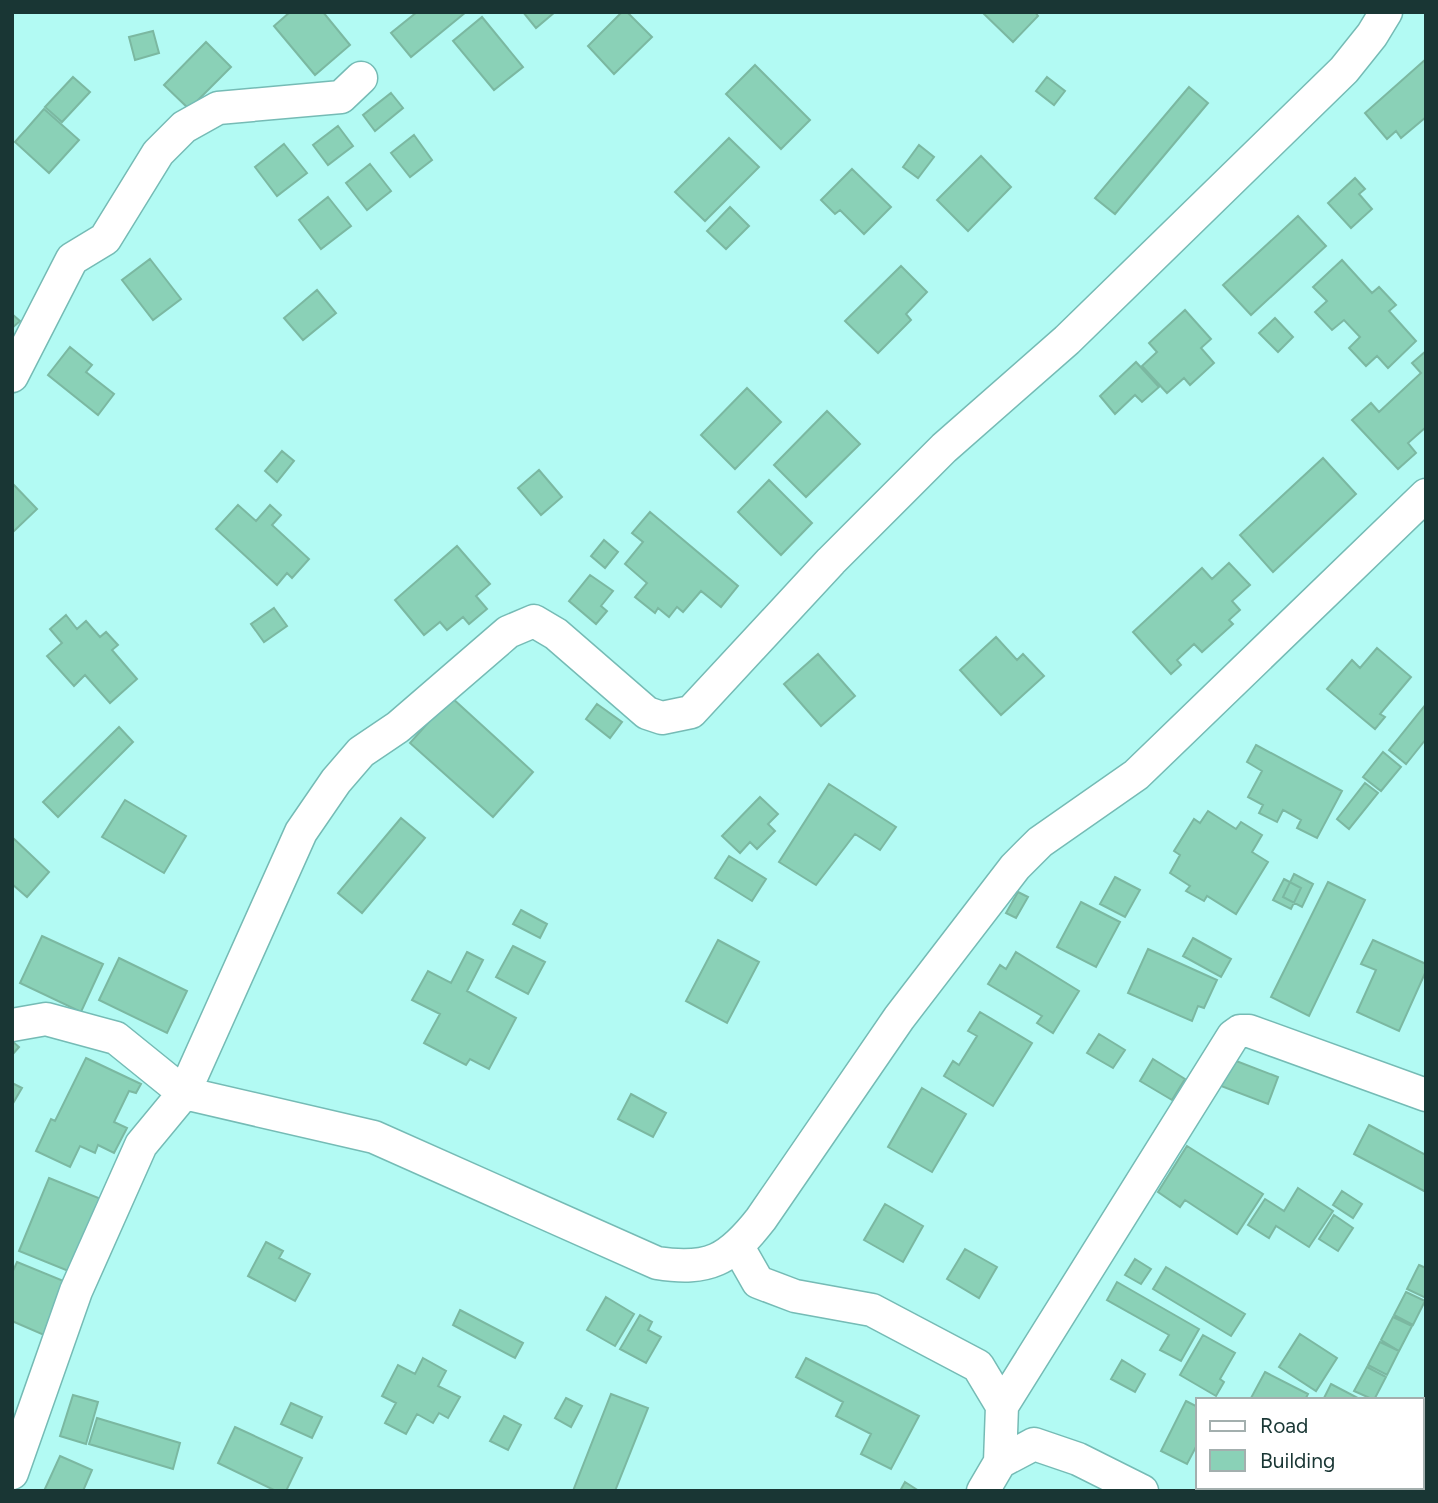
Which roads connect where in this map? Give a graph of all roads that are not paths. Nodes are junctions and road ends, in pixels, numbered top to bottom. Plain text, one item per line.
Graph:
1 (1385, 12) edge
2 (361, 78) dead end
3 (12, 376) edge
4 (1426, 495) edge
5 (12, 1025) edge
6 (184, 1093) junction
7 (1426, 1095) edge
8 (738, 1247) junction
9 (1002, 1406) junction
10 (1000, 1462) junction
11 (12, 1473) edge
12 (983, 1491) edge
13 (1142, 1491) edge

1 - 6 street
2 - 3 street
4 - 8 street
5 - 6 street
6 - 8 street
6 - 11 street
7 - 9 street
8 - 9 street
9 - 10 street
10 - 12 street
10 - 13 street

